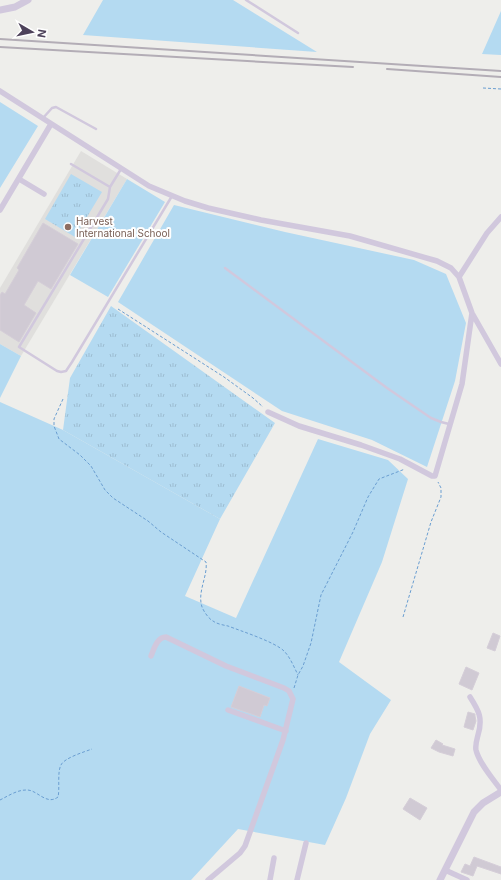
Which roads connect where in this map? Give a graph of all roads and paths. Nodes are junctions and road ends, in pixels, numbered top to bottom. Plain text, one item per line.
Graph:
1 (28, 0) edge
2 (246, 0) edge
3 (0, 10) edge
4 (298, 33) dead end
5 (483, 88) dead end
6 (501, 89) edge
7 (0, 91) edge
8 (43, 118) junction
9 (51, 124) junction
10 (96, 129) dead end
11 (71, 164) dead end
12 (121, 169) junction
13 (19, 179) junction
14 (110, 187) junction
15 (44, 194) dead end
16 (172, 195) junction
17 (0, 210) edge
18 (501, 217) edge
19 (225, 268) dead end
20 (459, 277) junction
21 (118, 309) dead end
22 (472, 313) junction
23 (501, 364) edge
24 (63, 399) dead end
25 (268, 412) joint
26 (450, 424) junction
27 (413, 466) junction
28 (435, 476) junction
29 (403, 617) dead end
30 (151, 656) dead end
31 (298, 675) junction
32 (470, 697) dead end
33 (293, 699) junction
34 (228, 710) dead end
35 (286, 731) junction
36 (92, 749) dead end
37 (501, 791) edge
38 (0, 800) edge
39 (306, 843) dead end
40 (274, 858) dead end
41 (445, 870) junction
42 (208, 880) edge
43 (270, 880) edge
44 (297, 880) edge
45 (440, 880) edge
46 (467, 880) edge

1 - 3 street
2 - 4 lane
5 - 6 path
7 - 8 street
8 - 9 street
8 - 10 lane
9 - 12 street
9 - 13 street
11 - 14 lane
12 - 14 lane
12 - 16 street
13 - 15 street
13 - 17 street
14 - 16 lane
16 - 20 street
18 - 20 street
19 - 26 lane
20 - 22 street
21 - 25 path
22 - 23 street
22 - 26 street
24 - 31 path
25 - 27 street
26 - 28 street
27 - 28 street
27 - 31 path
28 - 29 path
30 - 33 street
31 - 33 path
32 - 37 street
33 - 35 street
34 - 35 street
35 - 42 street
36 - 38 path
37 - 41 street
39 - 44 street
40 - 43 street
41 - 45 street
41 - 46 street

